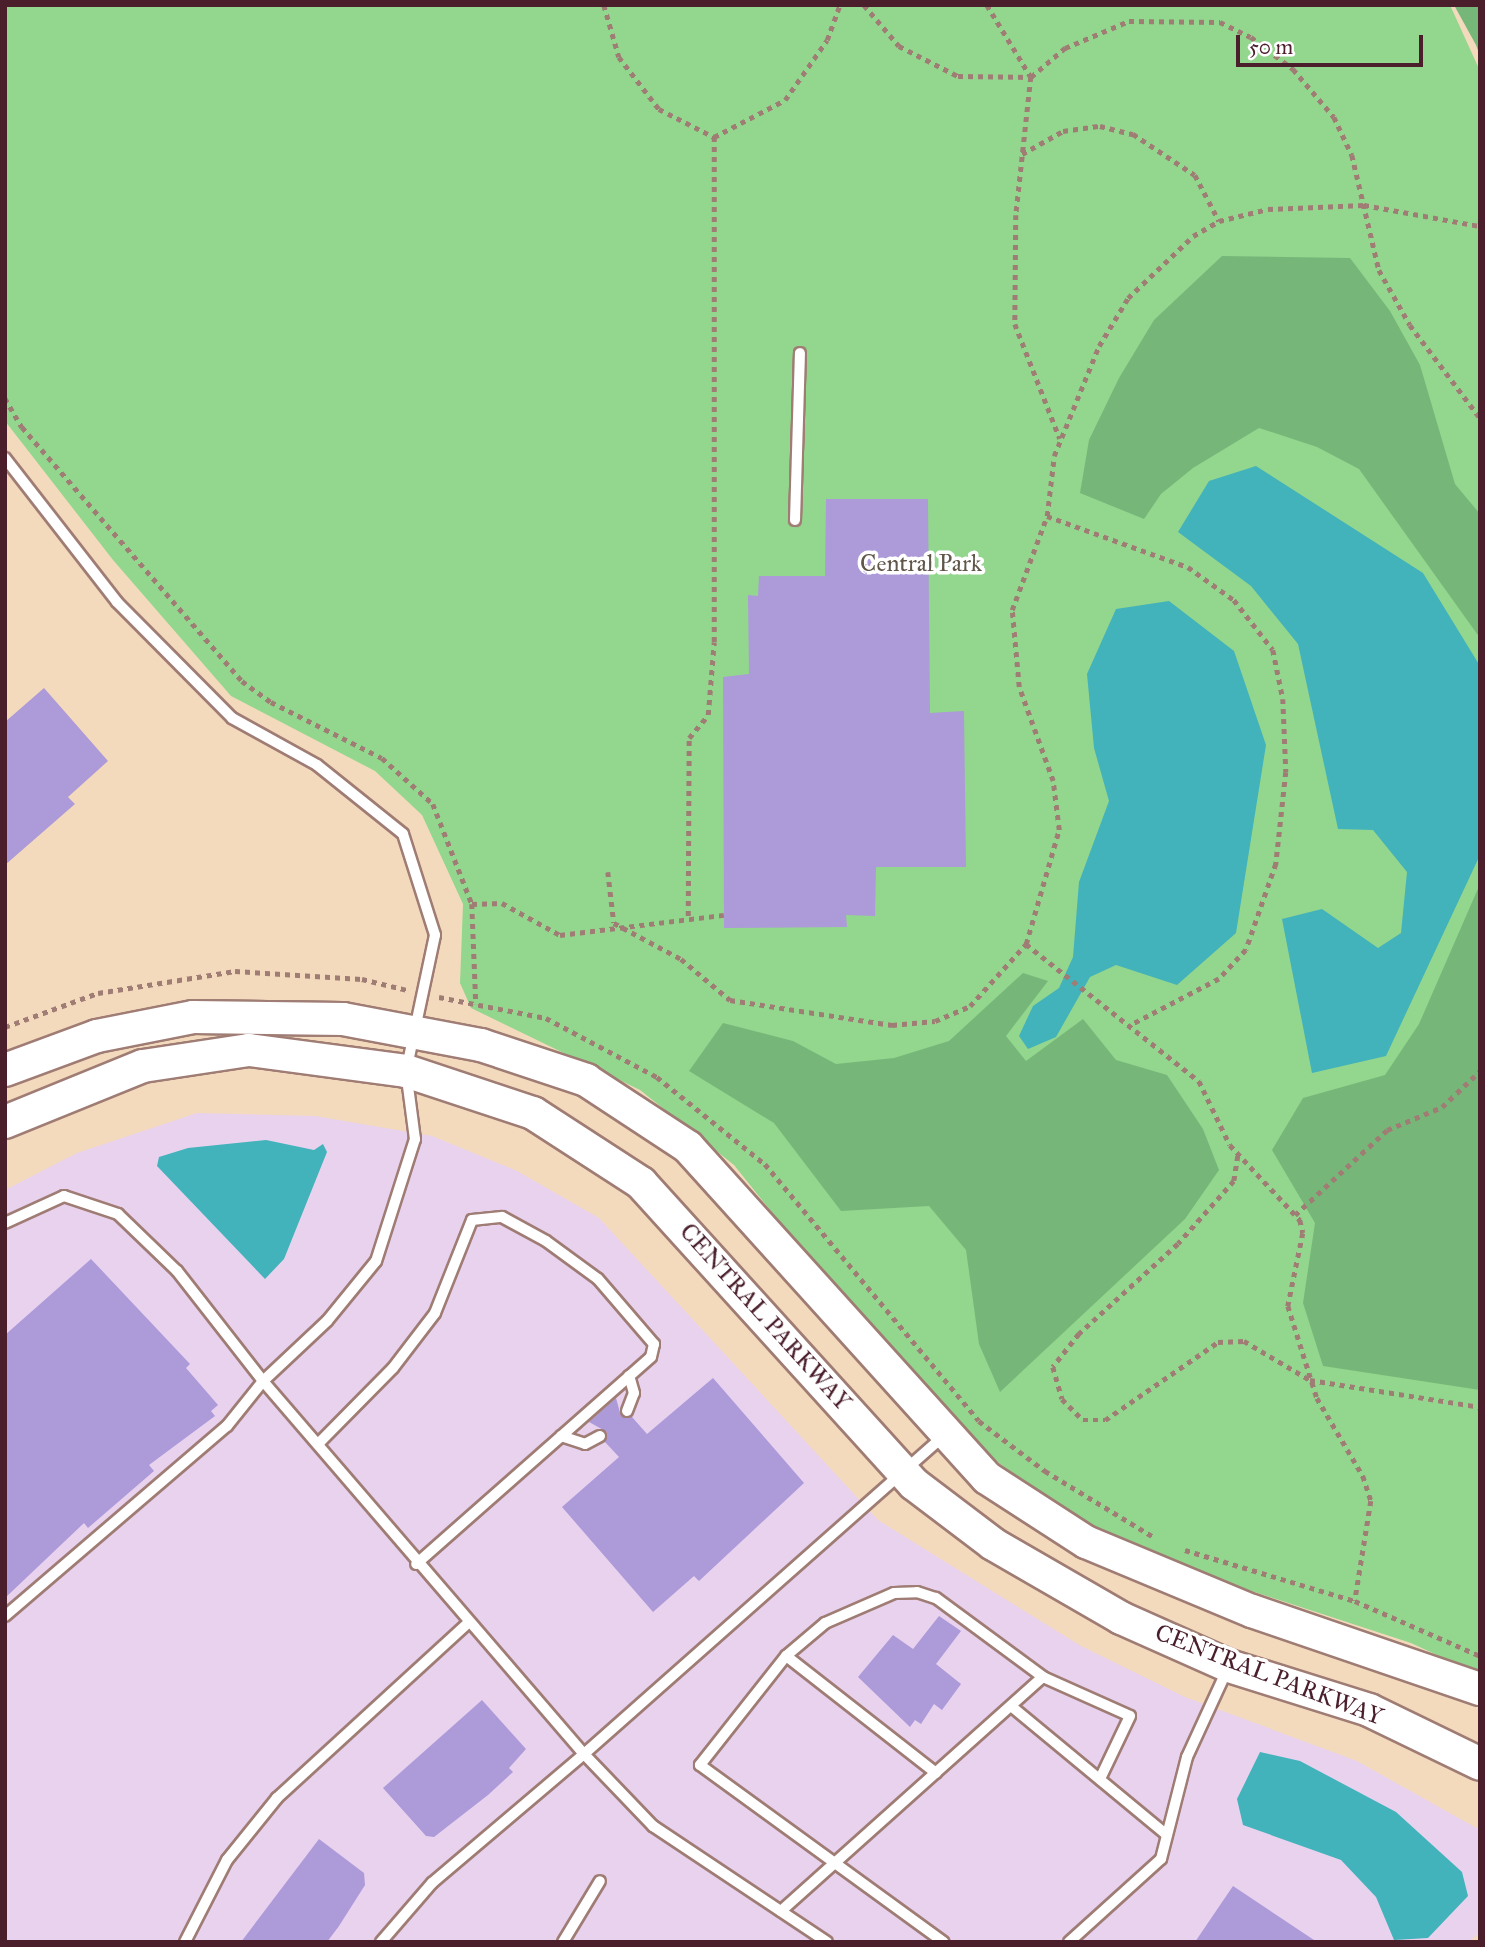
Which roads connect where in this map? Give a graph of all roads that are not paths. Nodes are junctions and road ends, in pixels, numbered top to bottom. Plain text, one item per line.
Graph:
1 (800, 353) dead end
2 (5, 458) edge
3 (795, 520) dead end
4 (414, 1032) junction
5 (5, 1070) edge
6 (406, 1070) junction
7 (5, 1122) edge
8 (5, 1223) edge
9 (629, 1376) junction
10 (263, 1381) junction
11 (627, 1411) dead end
12 (945, 1434) junction
13 (561, 1436) junction
14 (600, 1436) dead end
15 (319, 1443) junction
16 (905, 1475) junction
17 (415, 1564) junction
18 (5, 1616) edge
19 (467, 1625) junction
20 (786, 1656) junction
21 (1229, 1665) junction
22 (1043, 1677) junction
23 (1480, 1689) edge
24 (1011, 1706) junction
25 (584, 1754) junction
26 (1480, 1764) edge
27 (936, 1773) junction
28 (1100, 1779) junction
29 (1167, 1835) junction
30 (831, 1865) junction
31 (600, 1881) dead end
32 (781, 1911) junction
33 (185, 1942) edge
34 (381, 1942) edge
35 (563, 1942) edge
36 (827, 1942) edge
37 (944, 1942) edge
38 (1069, 1942) edge

1 - 3 lane
2 - 4 lane
4 - 5 street
4 - 6 lane
4 - 12 street
6 - 7 street, CENTRAL PARKWAY
6 - 10 lane
6 - 16 street, CENTRAL PARKWAY
8 - 10 lane
9 - 11 lane
9 - 13 lane
9 - 15 lane
10 - 15 lane
10 - 18 lane
12 - 16 lane
12 - 23 street
13 - 14 lane
13 - 17 lane
15 - 17 lane
16 - 21 street, CENTRAL PARKWAY
16 - 25 lane
17 - 19 lane
19 - 25 lane
19 - 33 lane
20 - 22 lane
20 - 27 lane
20 - 30 lane
21 - 26 street, CENTRAL PARKWAY
21 - 29 lane
22 - 24 lane
22 - 28 lane
24 - 27 lane
24 - 28 lane
25 - 32 lane
25 - 34 lane
27 - 30 lane
28 - 29 lane
29 - 38 lane
30 - 32 lane
30 - 37 lane
31 - 35 lane
32 - 36 lane

